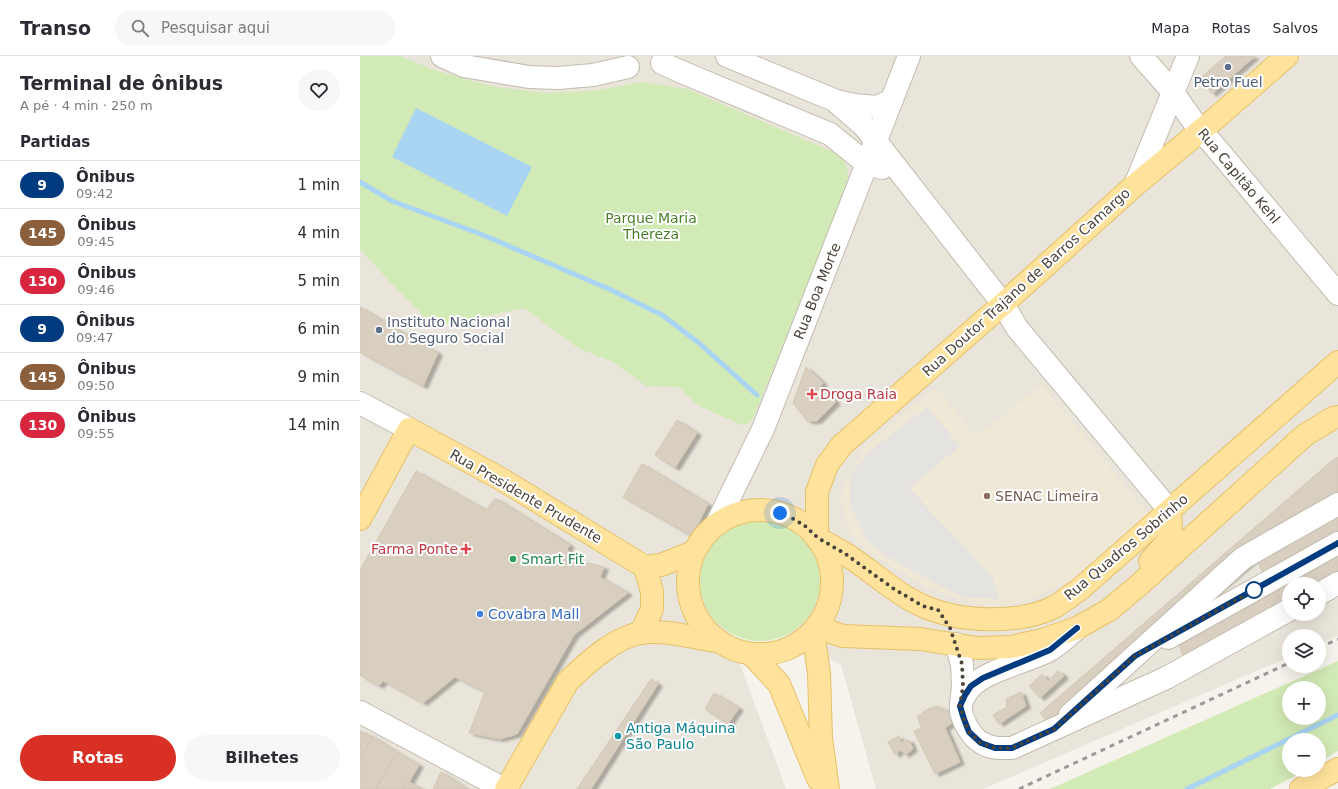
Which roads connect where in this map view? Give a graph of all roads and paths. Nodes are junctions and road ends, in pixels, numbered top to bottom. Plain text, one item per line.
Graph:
1 (442, 56) edge
2 (727, 56) edge
3 (909, 56) edge
4 (1141, 56) edge
5 (1188, 56) edge
6 (1287, 56) edge
7 (665, 59) edge
8 (621, 62) edge
9 (1172, 91) junction
10 (834, 100) junction
11 (892, 100) junction
12 (1200, 131) junction
13 (877, 142) junction
14 (868, 164) junction
15 (900, 172) junction
16 (1135, 185) junction
17 (1338, 294) edge
18 (1002, 304) junction
19 (1338, 362) edge
20 (1338, 386) edge
21 (1303, 393) junction
22 (360, 403) edge
23 (1336, 416) edge
24 (408, 429) junction
25 (1338, 504) edge
26 (1170, 511) junction
27 (360, 519) edge
28 (717, 523) junction
29 (818, 538) junction
30 (1338, 543) edge
31 (694, 552) junction
32 (645, 567) junction
33 (1338, 583) edge
34 (1326, 590) edge
35 (938, 610) junction
36 (1109, 610) junction
37 (1282, 614) edge
38 (816, 628) junction
39 (1077, 628) junction
40 (641, 633) junction
41 (717, 641) junction
42 (956, 644) junction
43 (752, 655) junction
44 (1135, 656) junction
45 (960, 706) junction
46 (360, 712) edge
47 (1054, 729) junction
48 (1338, 769) edge
49 (815, 779) edge
50 (505, 789) edge
51 (822, 789) edge
52 (828, 789) edge
53 (1301, 789) edge

1 - 8 street
2 - 10 street
3 - 11 street, Rua Boa Morte
4 - 9 street, Rua Capitão Kehl
5 - 9 street
6 - 12 main road, Rua Doutor Trajano de Barros Camargo
7 - 8 street
7 - 14 street
9 - 12 street, Rua Capitão Kehl
9 - 16 street
10 - 11 street
10 - 13 street
11 - 13 street, Rua Boa Morte
12 - 16 main road, Rua Doutor Trajano de Barros Camargo
12 - 17 street, Rua Capitão Kehl
13 - 14 street, Rua Boa Morte
13 - 15 street
14 - 15 street
14 - 28 street, Rua Boa Morte
15 - 18 street
16 - 18 main road, Rua Doutor Trajano de Barros Camargo
18 - 26 street
18 - 29 main road, Rua Doutor Trajano de Barros Camargo
19 - 21 main road, Rua Quadros Sobrinho
20 - 21 main road
21 - 26 main road, Rua Quadros Sobrinho
22 - 24 street, Rua Presidente Prudente
23 - 36 main road
24 - 27 main road
24 - 32 main road, Rua Presidente Prudente
25 - 44 street
26 - 35 main road, Rua Quadros Sobrinho
26 - 36 main road
28 - 29 main road
28 - 31 main road
29 - 35 main road, Rua Quadros Sobrinho
29 - 38 main road
30 - 44 street
31 - 32 main road
31 - 41 main road
32 - 40 main road
33 - 34 street
35 - 42 main road
36 - 39 main road
37 - 47 street
38 - 42 main road
38 - 43 main road
38 - 52 main road
39 - 42 main road
39 - 45 street
40 - 41 main road
40 - 50 main road
41 - 43 main road
42 - 45 street
43 - 49 main road
44 - 47 street
45 - 47 street
46 - 50 street
48 - 53 main road
49 - 51 main road

